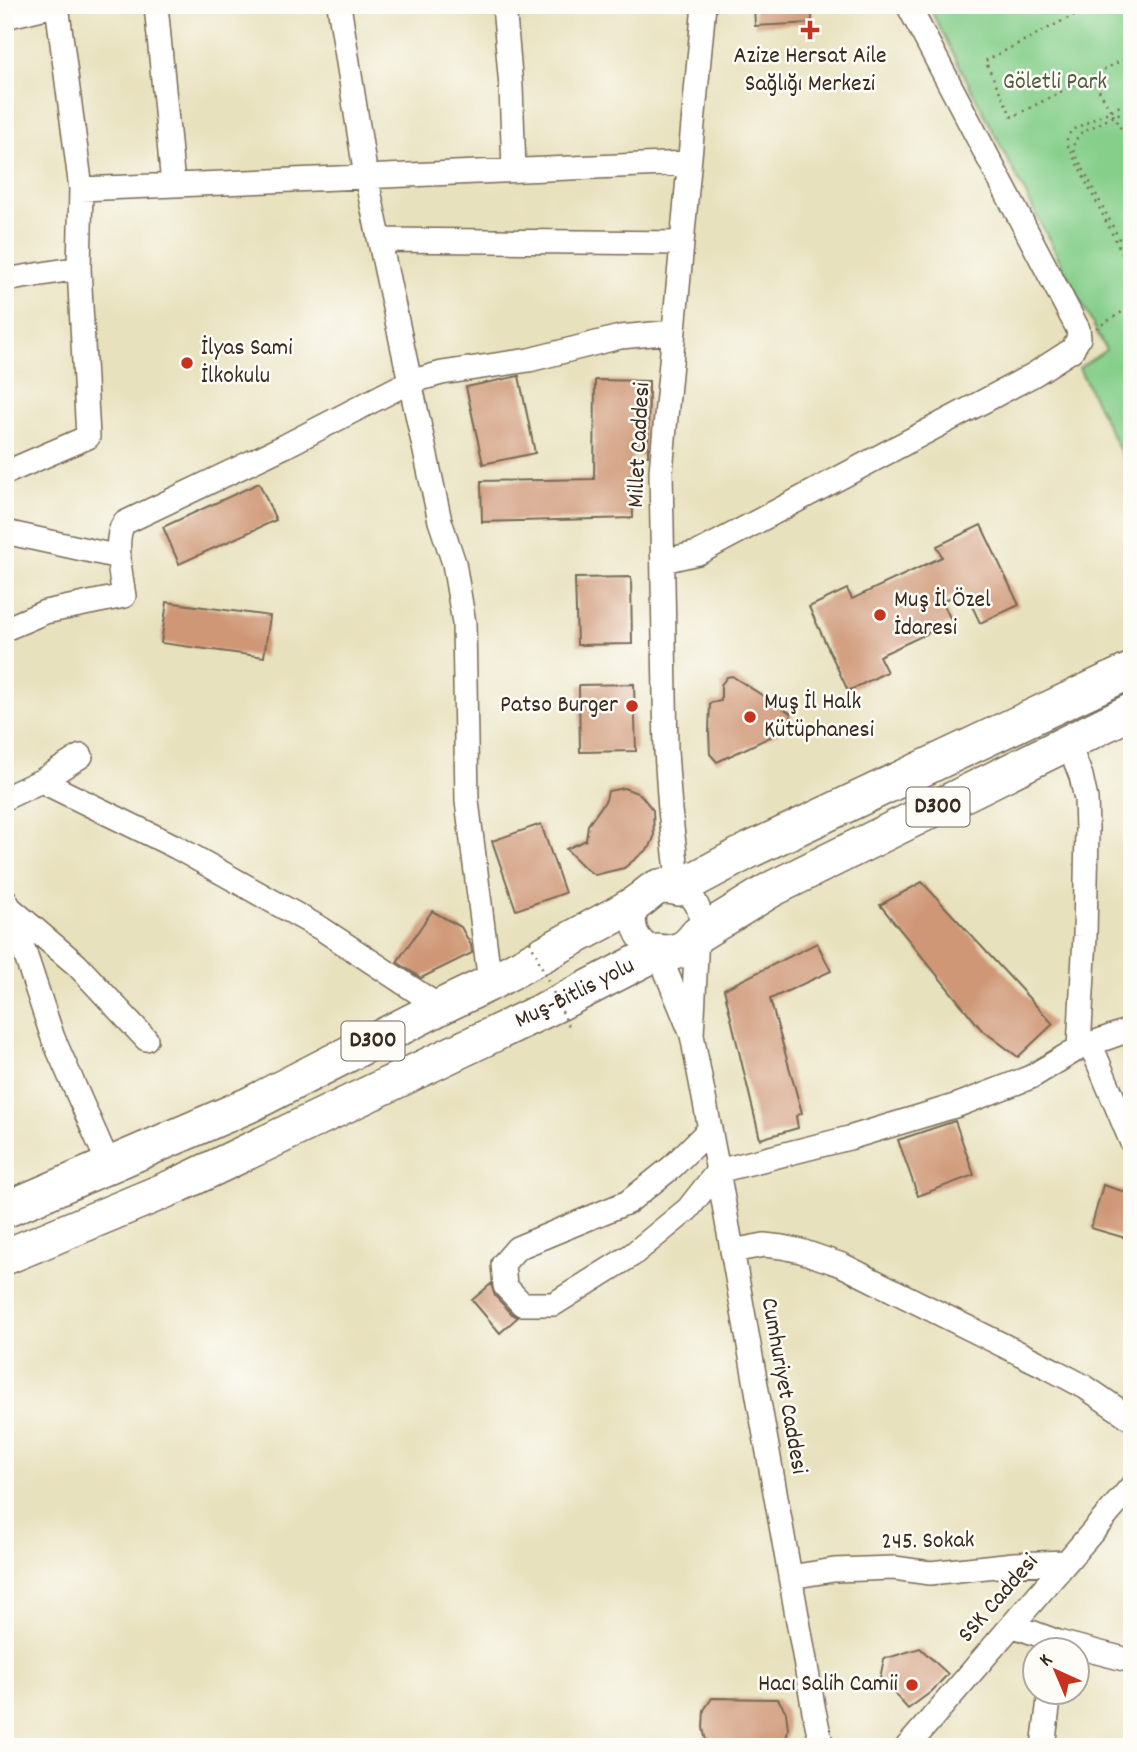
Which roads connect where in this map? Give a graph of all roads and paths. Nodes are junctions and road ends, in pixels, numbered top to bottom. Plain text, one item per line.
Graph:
1 (56, 5) edge
2 (156, 5) edge
3 (339, 5) edge
4 (503, 5) edge
5 (704, 5) edge
6 (908, 5) edge
7 (1094, 5) edge
8 (1128, 5) edge
9 (1132, 12) edge
10 (5, 18) edge
11 (1132, 55) edge
12 (1091, 76) junction
13 (1132, 100) edge
14 (1132, 107) edge
15 (1111, 111) junction
16 (1114, 116) junction
17 (1132, 148) edge
18 (690, 163) junction
19 (514, 170) junction
20 (366, 177) junction
21 (173, 185) junction
22 (81, 188) junction
23 (380, 240) junction
24 (682, 243) junction
25 (1132, 264) edge
26 (79, 268) junction
27 (1132, 273) edge
28 (5, 280) edge
29 (1132, 306) edge
30 (674, 332) junction
31 (1079, 338) junction
32 (409, 382) junction
33 (5, 473) edge
34 (5, 532) edge
35 (119, 557) junction
36 (663, 561) junction
37 (5, 629) edge
38 (1132, 670) edge
39 (1132, 711) edge
40 (1068, 743) junction
41 (81, 756) dead end
42 (41, 781) junction
43 (5, 798) edge
44 (679, 887) junction
45 (639, 901) junction
46 (8, 904) edge
47 (697, 935) junction
48 (530, 941) dead end
49 (658, 952) junction
50 (489, 983) junction
51 (440, 1007) junction
52 (569, 1027) dead end
53 (1132, 1029) edge
54 (692, 1035) junction
55 (146, 1040) dead end
56 (1084, 1046) junction
57 (709, 1130) junction
58 (1132, 1143) edge
59 (109, 1165) junction
60 (718, 1171) junction
61 (5, 1210) edge
62 (732, 1251) junction
63 (5, 1257) edge
64 (1132, 1419) edge
65 (1132, 1486) edge
66 (1066, 1562) junction
67 (790, 1577) junction
68 (1012, 1625) junction
69 (1036, 1636) edge
70 (1092, 1653) edge
71 (1132, 1661) edge
72 (1048, 1706) edge
73 (822, 1747) edge
74 (907, 1747) edge
75 (1042, 1747) edge

1 - 10 street
1 - 22 street
2 - 21 street
3 - 20 street
4 - 19 street
5 - 18 street, Millet Caddesi
6 - 31 street
7 - 12 path
8 - 9 path
11 - 12 path
12 - 15 path
13 - 15 path
14 - 16 path
15 - 16 path
15 - 27 path
16 - 17 path
16 - 25 path
18 - 19 street
18 - 24 street, Millet Caddesi
19 - 20 street
20 - 21 street
20 - 23 street
21 - 22 street
22 - 26 street
23 - 24 street
23 - 32 street
24 - 30 street, Millet Caddesi
26 - 28 street
26 - 33 street
29 - 31 path
30 - 32 street
30 - 36 street, Millet Caddesi
31 - 36 street
32 - 35 street
32 - 50 street
34 - 35 street
35 - 37 street
36 - 44 street, Millet Caddesi
38 - 44 highway, Muş-Bitlis yolu / D300
39 - 40 highway, Muş-Bitlis yolu / D300
40 - 47 highway, Muş-Bitlis yolu / D300
40 - 56 street
41 - 42 street
42 - 43 street
42 - 51 street
44 - 45 highway, Muş-Bitlis yolu / D300
44 - 47 street, Cumhuriyet Caddesi
45 - 49 street, Cumhuriyet Caddesi
45 - 50 highway, Muş-Bitlis yolu / D300
46 - 55 street
46 - 59 street
47 - 49 highway, Muş-Bitlis yolu / D300
47 - 54 street, Cumhuriyet Caddesi
48 - 52 path, bridge
49 - 54 street, Cumhuriyet Caddesi
49 - 63 highway, Muş-Bitlis yolu / D300
50 - 51 highway, Muş-Bitlis yolu / D300
51 - 59 highway, Muş-Bitlis yolu / D300
53 - 56 street
54 - 57 street, Cumhuriyet Caddesi
56 - 58 street
56 - 60 street
57 - 60 street, Cumhuriyet Caddesi
57 - 60 street
59 - 61 highway, Muş-Bitlis yolu / D300
60 - 62 street, Cumhuriyet Caddesi
62 - 64 street
62 - 67 street, Cumhuriyet Caddesi
65 - 66 street, SSK Caddesi
66 - 67 street, 245. Sokak
66 - 68 street, SSK Caddesi
67 - 73 street, Cumhuriyet Caddesi
68 - 69 street
68 - 74 street, SSK Caddesi
70 - 71 street
72 - 75 street

